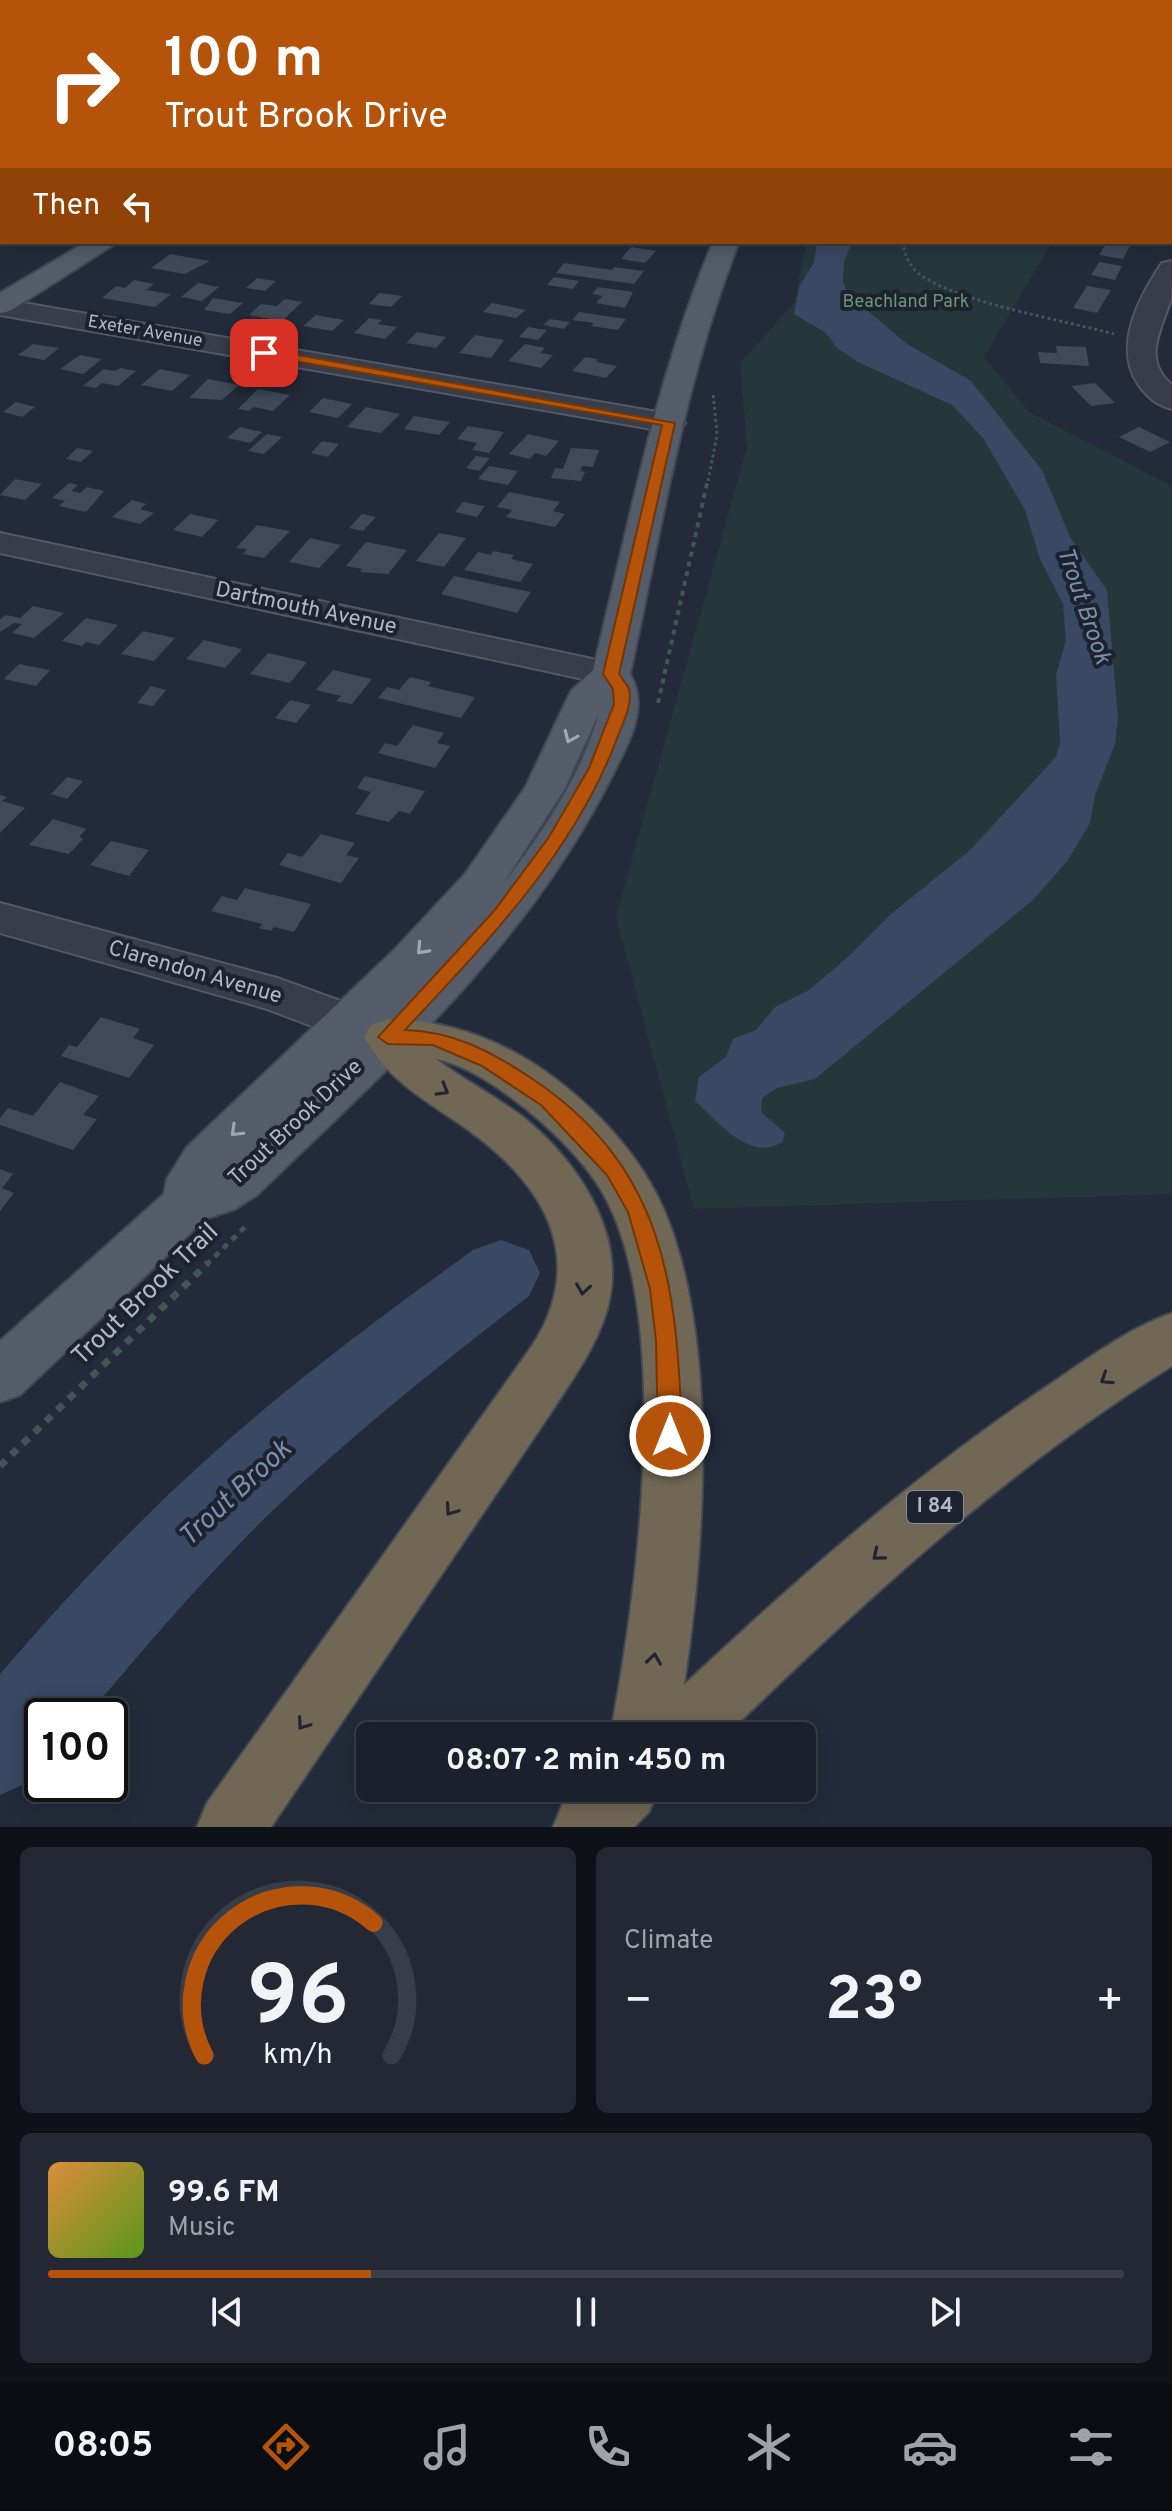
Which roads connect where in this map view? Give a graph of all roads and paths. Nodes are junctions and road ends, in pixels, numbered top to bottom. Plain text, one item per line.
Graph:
1 (102, 244) edge
2 (725, 244) edge
3 (907, 244) edge
4 (1172, 269) edge
5 (0, 306) edge
6 (1119, 335) dead end
7 (1172, 400) edge
8 (669, 423) junction
9 (0, 543) edge
10 (611, 674) junction
11 (0, 918) edge
12 (369, 1029) junction
13 (253, 1219) dead end
14 (1172, 1337) edge
15 (0, 1377) edge
16 (0, 1466) edge
17 (697, 1718) edge
18 (645, 1722) edge
19 (611, 1802) edge
20 (630, 1802) edge
21 (231, 1827) edge
22 (587, 1827) edge
23 (625, 1827) edge

1 - 5 main road
2 - 8 main road, Trout Brook Drive
3 - 6 path
4 - 7 street
5 - 8 street, Exeter Avenue
8 - 10 main road, Trout Brook Drive
9 - 10 street, Dartmouth Avenue
10 - 12 main road, Trout Brook Drive
11 - 12 street, Clarendon Avenue
12 - 15 main road, Trout Brook Drive
18 -> 12 highway
12 -> 21 highway
13 - 16 path, Trout Brook Trail
14 -> 17 highway, I 84
19 - 22 highway
20 - 23 highway

